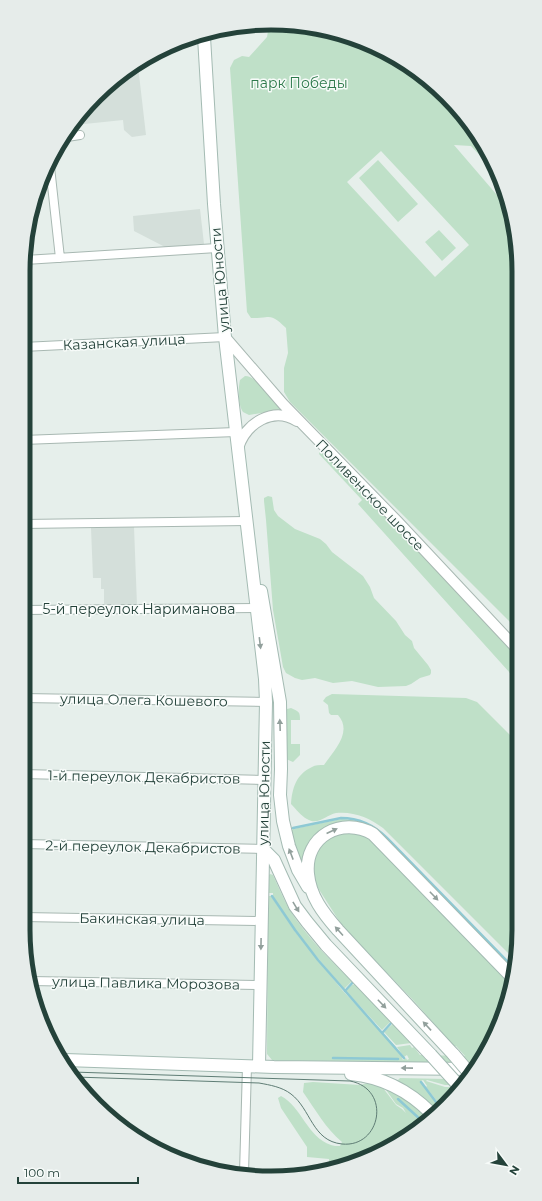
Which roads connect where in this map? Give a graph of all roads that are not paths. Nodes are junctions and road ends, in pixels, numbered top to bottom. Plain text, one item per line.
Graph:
1 (204, 40) edge
2 (80, 135) dead end
3 (71, 136) edge
4 (51, 173) edge
5 (217, 248) junction
6 (60, 258) junction
7 (31, 260) edge
8 (225, 337) junction
9 (30, 347) edge
10 (303, 425) junction
11 (236, 432) junction
12 (30, 440) edge
13 (238, 449) junction
14 (247, 521) junction
15 (30, 524) edge
16 (256, 608) junction
17 (30, 610) edge
18 (512, 644) edge
19 (30, 698) edge
20 (266, 702) junction
21 (30, 774) edge
22 (264, 780) junction
23 (30, 844) edge
24 (263, 849) junction
25 (316, 901) junction
26 (30, 917) edge
27 (262, 921) junction
28 (508, 973) edge
29 (36, 981) edge
30 (260, 985) junction
31 (69, 1060) edge
32 (253, 1066) junction
33 (274, 1067) junction
34 (468, 1069) edge
35 (467, 1070) edge
36 (456, 1084) edge
37 (429, 1112) edge
38 (244, 1169) edge

1 - 5 main road, улица Юности
2 - 3 street
4 - 6 street
5 - 6 street
5 - 8 main road, улица Юности
6 - 7 street
8 - 9 street, Казанская улица
8 - 10 street, Поливенское шоссе
8 - 11 main road, улица Юности
10 - 13 street
10 - 18 street, Поливенское шоссе
11 - 12 street
11 - 13 main road, улица Юности
13 - 14 main road, улица Юности
14 - 15 street
14 - 16 main road, улица Юности
25 -> 14 main road, улица Юности
16 - 17 street, 5-й переулок Нариманова
16 -> 20 main road, улица Юности
19 - 20 street, улица Олега Кошевого
20 - 22 main road, улица Юности
21 - 22 street, 1-й переулок Декабристов
22 - 24 main road, улица Юности
23 - 24 street, 2-й переулок Декабристов
24 - 27 main road, улица Юности
24 -> 36 main road, bridge
25 -> 28 main road
35 -> 25 main road, bridge
26 - 27 street, Бакинская улица
27 -> 30 main road, улица Юности
29 - 30 street, улица Павлика Морозова
30 - 32 main road, улица Юности
31 - 32 main road
32 - 33 main road
32 - 38 street, улица Юности
34 -> 33 main road
33 - 37 main road

